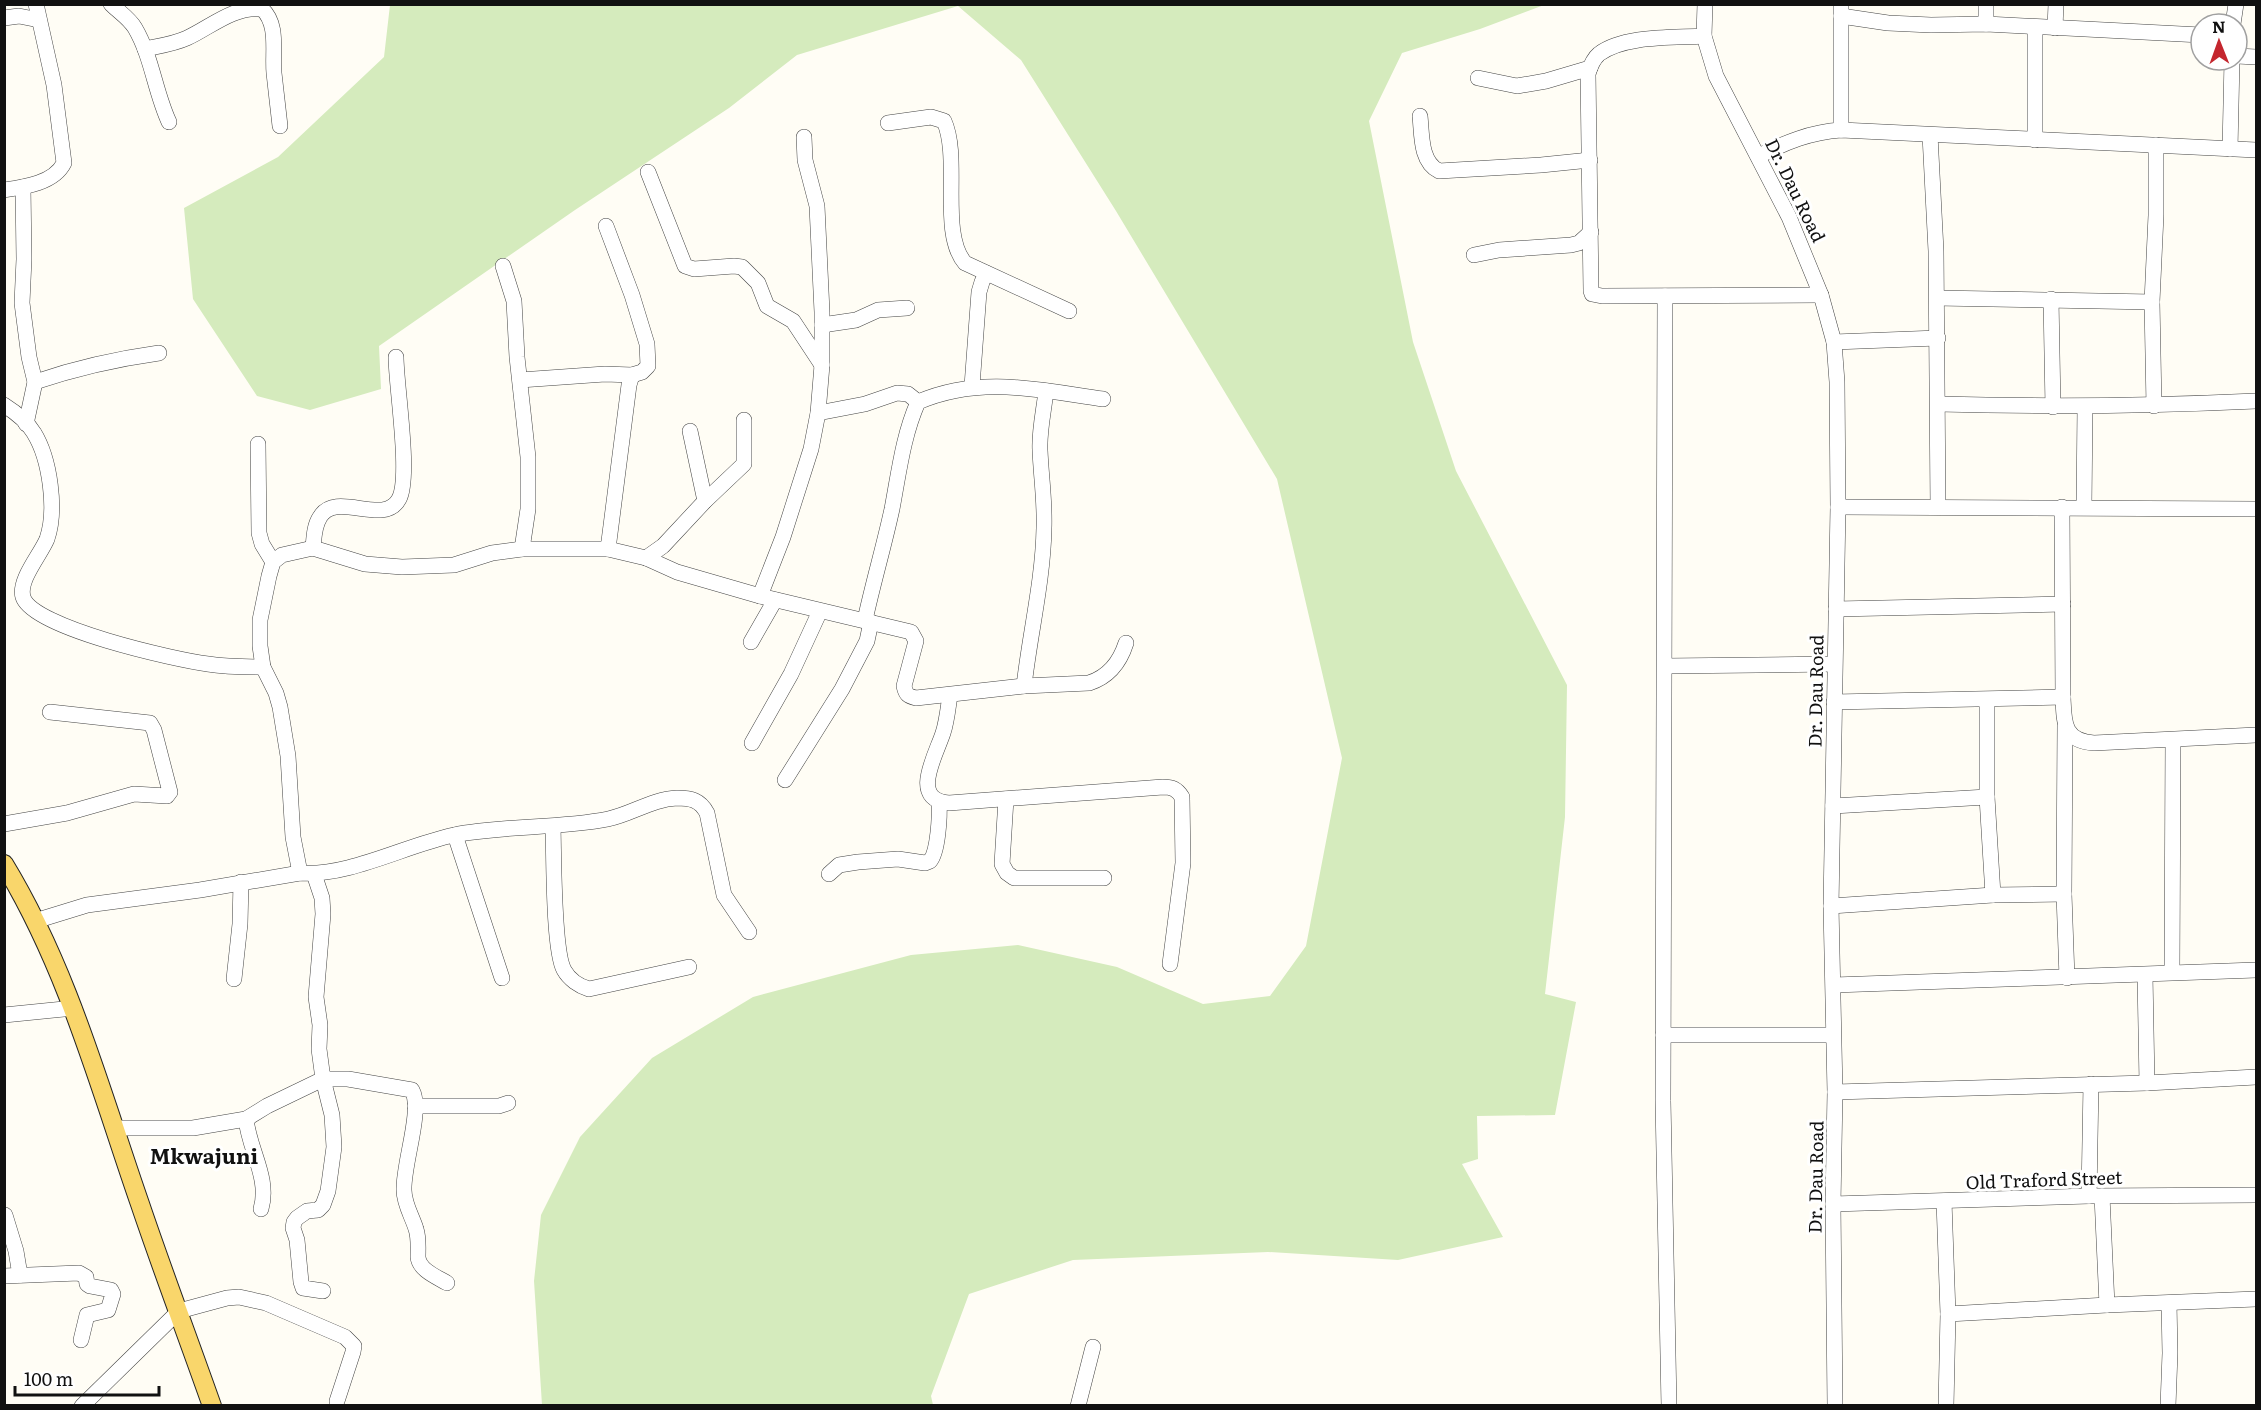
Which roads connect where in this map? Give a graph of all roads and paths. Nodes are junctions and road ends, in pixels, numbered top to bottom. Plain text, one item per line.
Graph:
1 (111, 4) edge
2 (1705, 4) edge
3 (1986, 4) edge
4 (2056, 4) edge
5 (1841, 10) edge
6 (38, 12) edge
7 (4, 18) edge
8 (1986, 24) junction
9 (2035, 28) junction
10 (2055, 28) junction
11 (2189, 34) edge
12 (1704, 36) junction
13 (145, 50) junction
14 (1590, 68) junction
15 (2232, 72) edge
16 (1478, 78) dead end
17 (1420, 116) dead end
18 (169, 122) dead end
19 (888, 123) dead end
20 (280, 126) dead end
21 (1841, 130) junction
22 (1930, 135) junction
23 (804, 137) dead end
24 (2035, 140) junction
25 (2156, 145) junction
26 (2230, 149) junction
27 (2256, 150) edge
28 (1759, 156) junction
29 (1590, 160) junction
30 (648, 172) dead end
31 (23, 187) junction
32 (4, 190) edge
33 (606, 226) dead end
34 (1591, 232) junction
35 (1474, 255) dead end
36 (503, 266) dead end
37 (986, 273) junction
38 (1821, 295) junction
39 (1665, 296) junction
40 (1937, 298) junction
41 (2051, 299) junction
42 (2152, 302) junction
43 (907, 308) dead end
44 (1069, 311) dead end
45 (822, 325) junction
46 (1938, 338) junction
47 (1834, 342) junction
48 (159, 353) dead end
49 (396, 357) dead end
50 (822, 364) junction
51 (632, 375) junction
52 (520, 380) junction
53 (35, 382) junction
54 (972, 386) junction
55 (1046, 391) junction
56 (1103, 399) dead end
57 (2256, 401) edge
58 (918, 402) junction
59 (1939, 404) junction
60 (4, 405) edge
61 (2085, 406) junction
62 (2154, 406) junction
63 (2053, 407) junction
64 (818, 413) junction
65 (744, 420) dead end
66 (26, 424) junction
67 (690, 431) dead end
68 (258, 444) dead end
69 (705, 501) junction
70 (1838, 507) junction
71 (1938, 507) junction
72 (2062, 507) junction
73 (2084, 507) junction
74 (2256, 509) edge
75 (313, 548) junction
76 (522, 549) junction
77 (608, 549) junction
78 (646, 558) junction
79 (273, 562) junction
80 (768, 598) junction
81 (2063, 604) junction
82 (1836, 609) junction
83 (820, 611) junction
84 (868, 621) junction
85 (751, 642) dead end
86 (1126, 643) dead end
87 (1834, 664) junction
88 (1665, 666) junction
89 (263, 667) junction
90 (1024, 686) junction
91 (950, 695) junction
92 (2063, 697) junction
93 (1987, 700) junction
94 (1834, 702) junction
95 (50, 712) dead end
96 (2065, 725) junction
97 (2256, 735) edge
98 (2173, 740) junction
99 (752, 742) dead end
100 (785, 780) dead end
101 (1987, 797) junction
102 (1006, 799) junction
103 (939, 802) junction
104 (1833, 806) junction
105 (4, 824) edge
106 (553, 827) junction
107 (455, 835) junction
108 (6, 868) edge
109 (307, 873) junction
110 (829, 874) dead end
111 (1104, 878) dead end
112 (241, 882) junction
113 (2064, 894) junction
114 (1993, 895) junction
115 (1831, 906) junction
116 (35, 921) junction
117 (749, 932) dead end
118 (1170, 963) dead end
119 (689, 967) dead end
120 (2256, 970) edge
121 (2172, 972) junction
122 (2145, 975) junction
123 (502, 978) dead end
124 (2067, 978) junction
125 (234, 979) dead end
126 (1834, 985) junction
127 (74, 1008) junction
128 (4, 1015) edge
129 (1663, 1035) junction
130 (1833, 1035) junction
131 (2256, 1077) edge
132 (323, 1079) junction
133 (2147, 1083) junction
134 (2091, 1084) junction
135 (1835, 1092) junction
136 (508, 1103) dead end
137 (415, 1106) junction
138 (246, 1119) junction
139 (116, 1128) junction
140 (2256, 1195) edge
141 (2096, 1196) junction
142 (1944, 1201) junction
143 (1833, 1204) junction
144 (261, 1209) dead end
145 (5, 1215) edge
146 (20, 1275) junction
147 (4, 1276) edge
148 (447, 1283) dead end
149 (323, 1291) dead end
150 (2256, 1299) edge
151 (2169, 1303) junction
152 (2107, 1305) junction
153 (179, 1311) junction
154 (1948, 1314) junction
155 (81, 1340) dead end
156 (1093, 1347) dead end
157 (337, 1401) dead end
158 (82, 1406) edge
159 (212, 1406) edge
160 (1078, 1406) edge
161 (1669, 1406) edge
162 (1835, 1406) edge
163 (1946, 1406) edge
164 (2168, 1406) edge

1 - 13 street
2 - 12 street, Dr. Dau Road
3 - 8 street
4 - 10 street
5 - 8 street
5 - 21 street
6 - 7 street
6 - 31 street
8 - 9 street
9 - 10 street
9 - 24 street
10 - 11 street
12 - 14 street
12 - 28 street, Dr. Dau Road
13 - 18 street
13 - 20 street
14 - 16 street
14 - 29 street
15 - 26 street
17 - 29 street
19 - 37 street
21 - 22 street
21 - 28 street
22 - 24 street
22 - 40 street
23 - 45 street
24 - 25 street
25 - 26 street
25 - 42 street
26 - 27 street
28 - 38 street, Dr. Dau Road
29 - 34 street
30 - 50 street
31 - 32 street
31 - 53 street
33 - 51 street
34 - 35 street
34 - 39 street
36 - 52 street
37 - 44 street
37 - 54 street
38 - 39 street
38 - 47 street, Dr. Dau Road
39 - 88 street
40 - 41 street
40 - 46 street
41 - 42 street
41 - 63 street
42 - 62 street
43 - 45 street
45 - 50 street
46 - 47 street
46 - 59 street
47 - 70 street, Dr. Dau Road
48 - 53 street
49 - 75 street
50 - 64 street
51 - 52 street
51 - 77 street
52 - 76 street
53 - 66 street
54 - 55 street
54 - 58 street
55 - 56 street
55 - 90 street
57 - 62 street
58 - 64 street
58 - 84 street
59 - 63 street
59 - 71 street
60 - 66 street
61 - 62 street
61 - 63 street
61 - 73 street
64 - 80 street
65 - 69 street
66 - 89 street
67 - 69 street
68 - 79 street
69 - 78 street
70 - 71 street
70 - 82 street, Dr. Dau Road
71 - 72 street
72 - 73 street
72 - 81 street
73 - 74 street
75 - 76 street
75 - 79 street
76 - 77 street
77 - 78 street
78 - 80 street
79 - 89 street
80 - 83 street
80 - 85 street
81 - 82 street
81 - 92 street
82 - 87 street, Dr. Dau Road
83 - 84 street
83 - 99 street
84 - 91 street
84 - 100 street
86 - 90 street
87 - 88 street
87 - 94 street, Dr. Dau Road
88 - 129 street
89 - 109 street
90 - 91 street
91 - 103 street
92 - 93 street
92 - 96 street
93 - 94 street
93 - 101 street
94 - 104 street, Dr. Dau Road
95 - 105 street
96 - 98 street
96 - 113 street
97 - 98 street
98 - 121 street
101 - 104 street
101 - 114 street
102 - 103 street
102 - 111 street
102 - 118 street
103 - 110 street
104 - 115 street, Dr. Dau Road
106 - 107 street
106 - 117 street
106 - 119 street
107 - 109 street
107 - 123 street
108 - 116 main road
109 - 112 street
109 - 132 street
112 - 116 street
112 - 125 street
113 - 114 street
113 - 124 street
114 - 115 street
115 - 126 street, Dr. Dau Road
116 - 127 main road
120 - 121 street
121 - 122 street
122 - 124 street
122 - 133 street
124 - 126 street
126 - 130 street, Dr. Dau Road
127 - 128 street
127 - 139 main road
129 - 130 street
129 - 161 street
130 - 135 street, Dr. Dau Road
131 - 133 street
132 - 137 street
132 - 138 street
132 - 149 street
133 - 134 street
134 - 135 street
134 - 141 street
135 - 143 street, Dr. Dau Road
136 - 137 street
137 - 148 street
138 - 139 street
138 - 144 street
139 - 153 main road
140 - 141 street, Old Traford Street
141 - 142 street, Old Traford Street
141 - 152 street
142 - 143 street, Old Traford Street
142 - 154 street
143 - 162 street, Dr. Dau Road
145 - 146 street
146 - 147 street
146 - 155 street
150 - 151 street
151 - 152 street
151 - 164 street
152 - 154 street
153 - 157 street
153 - 158 street
153 - 159 main road
154 - 163 street
156 - 160 street

